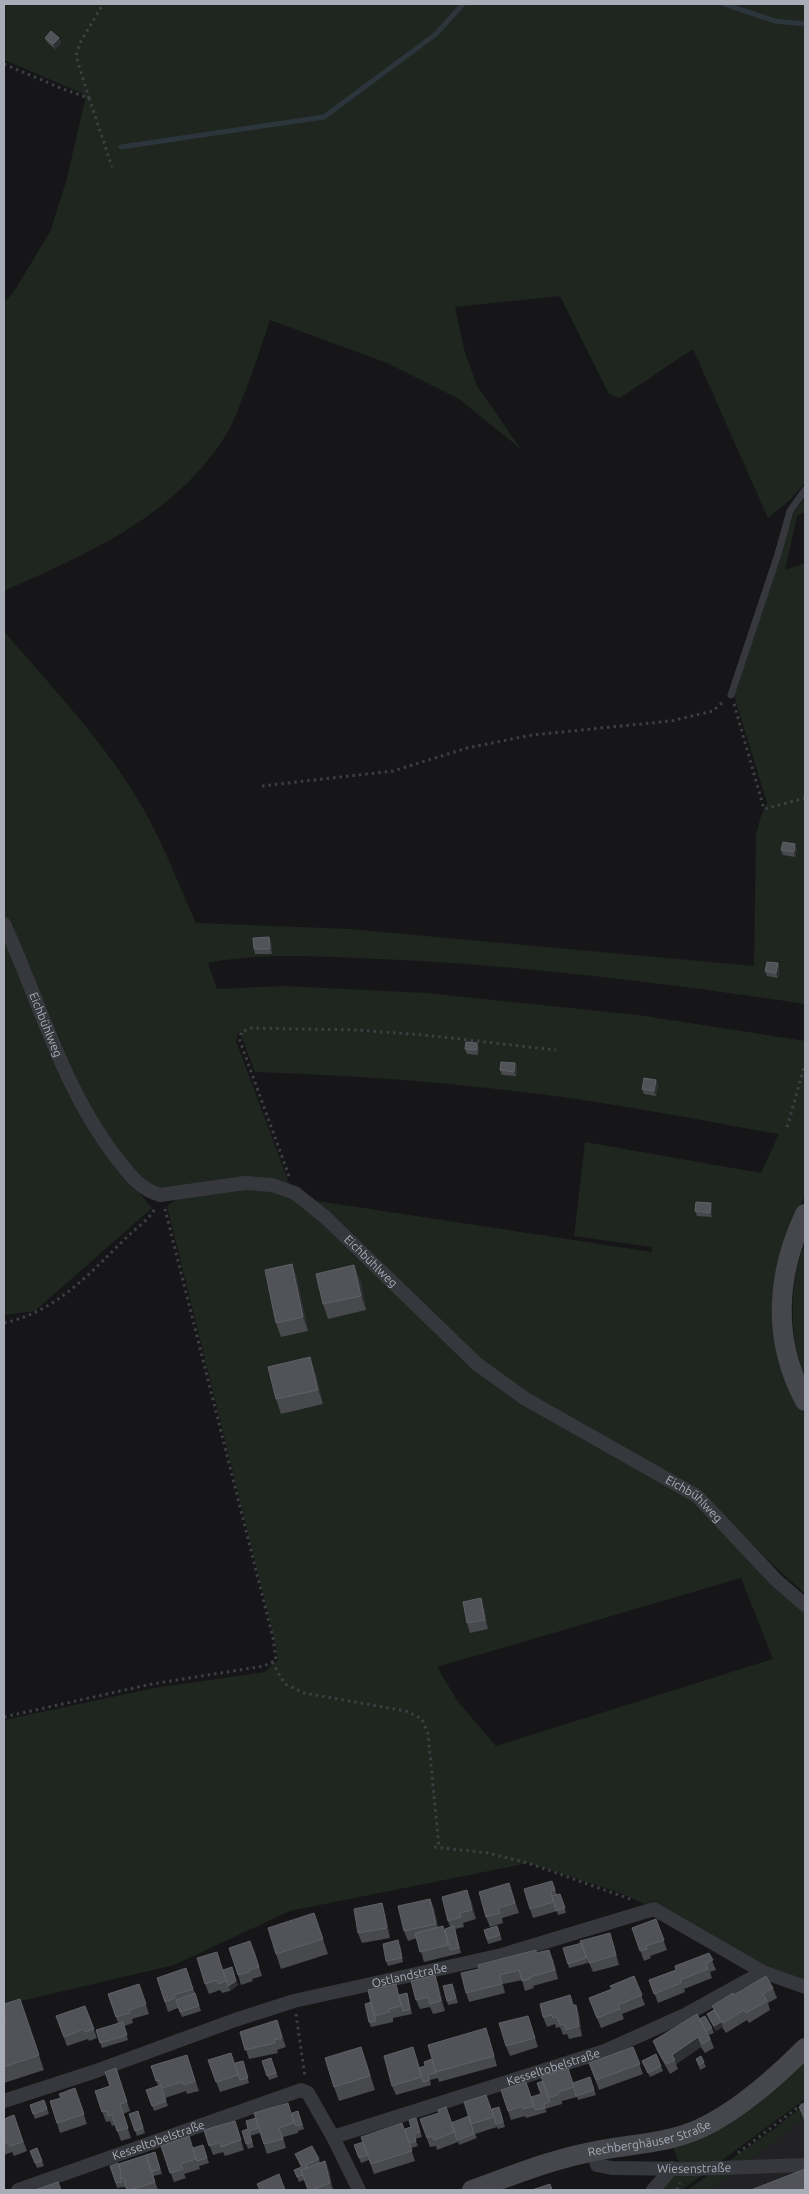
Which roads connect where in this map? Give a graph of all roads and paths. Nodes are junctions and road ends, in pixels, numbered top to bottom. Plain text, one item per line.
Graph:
1 (103, 4) edge
2 (4, 64) edge
3 (89, 98) junction
4 (112, 168) dead end
5 (805, 490) edge
6 (731, 695) junction
7 (262, 786) dead end
8 (805, 798) edge
9 (4, 924) edge
10 (556, 1050) dead end
11 (805, 1064) edge
12 (787, 1127) dead end
13 (295, 1193) junction
14 (160, 1195) junction
15 (805, 1214) edge
16 (4, 1323) edge
17 (805, 1401) edge
18 (805, 1605) edge
19 (272, 1662) junction
20 (4, 1717) edge
21 (434, 1847) dead end
22 (439, 1847) junction
23 (654, 1909) junction
24 (763, 1972) junction
25 (805, 1987) edge
26 (294, 2001) junction
27 (805, 2048) edge
28 (308, 2093) junction
29 (4, 2101) edge
30 (805, 2102) edge
31 (333, 2137) junction
32 (593, 2151) junction
33 (737, 2154) dead end
34 (805, 2164) edge
35 (672, 2168) junction
36 (18, 2190) edge
37 (359, 2190) edge
38 (472, 2190) edge
39 (653, 2190) edge

1 - 3 path
2 - 3 path
3 - 4 path
5 - 6 lane
6 - 7 path
6 - 8 path
9 - 14 street, Eichbühlweg
10 - 13 path
11 - 12 path
13 - 14 street, Eichbühlweg
13 - 18 street, Eichbühlweg
14 - 16 path
14 - 19 path
15 - 17 street
19 - 20 path
19 - 22 path
21 - 22 path
22 - 23 path
23 - 24 street
23 - 26 street, Ostlandstraße
24 - 25 street
24 - 31 street, Kesseltobelstraße
26 - 28 path
26 - 29 street, Ostlandstraße
27 - 32 street, Rechberghäuser Straße
28 - 31 street
28 - 36 street, Kesseltobelstraße
30 - 33 path
31 - 37 street
32 - 35 street, Wiesenstraße
32 - 38 street, Rechberghäuser Straße
34 - 35 street, Wiesenstraße
35 - 39 street

